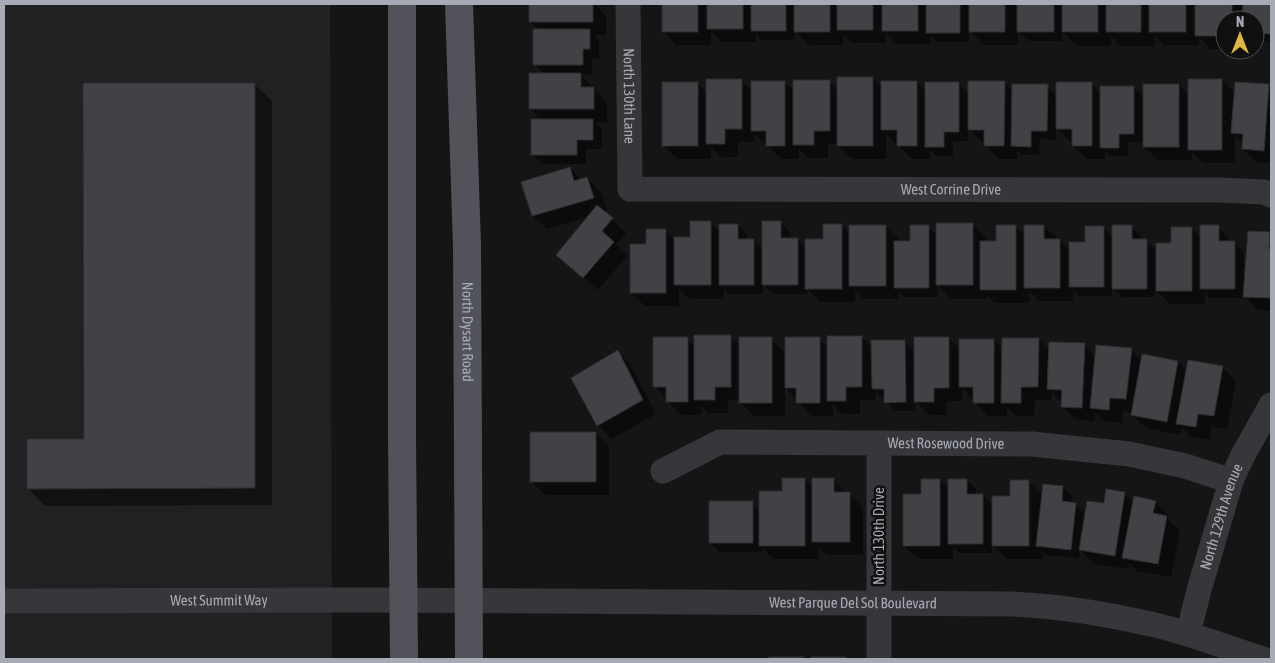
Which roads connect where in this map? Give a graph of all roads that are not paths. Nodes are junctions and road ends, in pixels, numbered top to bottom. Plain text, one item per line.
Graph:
1 (402, 4) edge
2 (459, 4) edge
3 (628, 4) edge
4 (630, 189) joint
5 (1271, 195) edge
6 (1271, 405) edge
7 (879, 443) junction
8 (663, 470) dead end
9 (1231, 482) junction
10 (4, 601) edge
11 (405, 601) junction
12 (435, 602) joint
13 (470, 602) junction
14 (879, 602) junction
15 (1188, 634) junction
16 (404, 659) edge
17 (469, 659) edge
18 (879, 659) edge
19 (1263, 659) edge

1 - 11 main road
2 - 13 main road, North Dysart Road
3 - 4 street, North 130th Lane
4 - 5 street, West Corrine Drive
6 - 9 street, North 129th Avenue
7 - 8 street, West Rosewood Drive
7 - 9 street, West Rosewood Drive
7 - 14 street, North 130th Drive
9 - 15 street, North 129th Avenue
10 - 11 street, West Summit Way
11 - 12 street, West Summit Way
11 - 16 main road
12 - 13 street, West Parque Del Sol Boulevard
13 - 14 street, West Parque Del Sol Boulevard
13 - 17 main road, North Dysart Road
14 - 15 street, West Parque Del Sol Boulevard
14 - 18 street, North 130th Drive
15 - 19 street, West Parque Del Sol Boulevard

